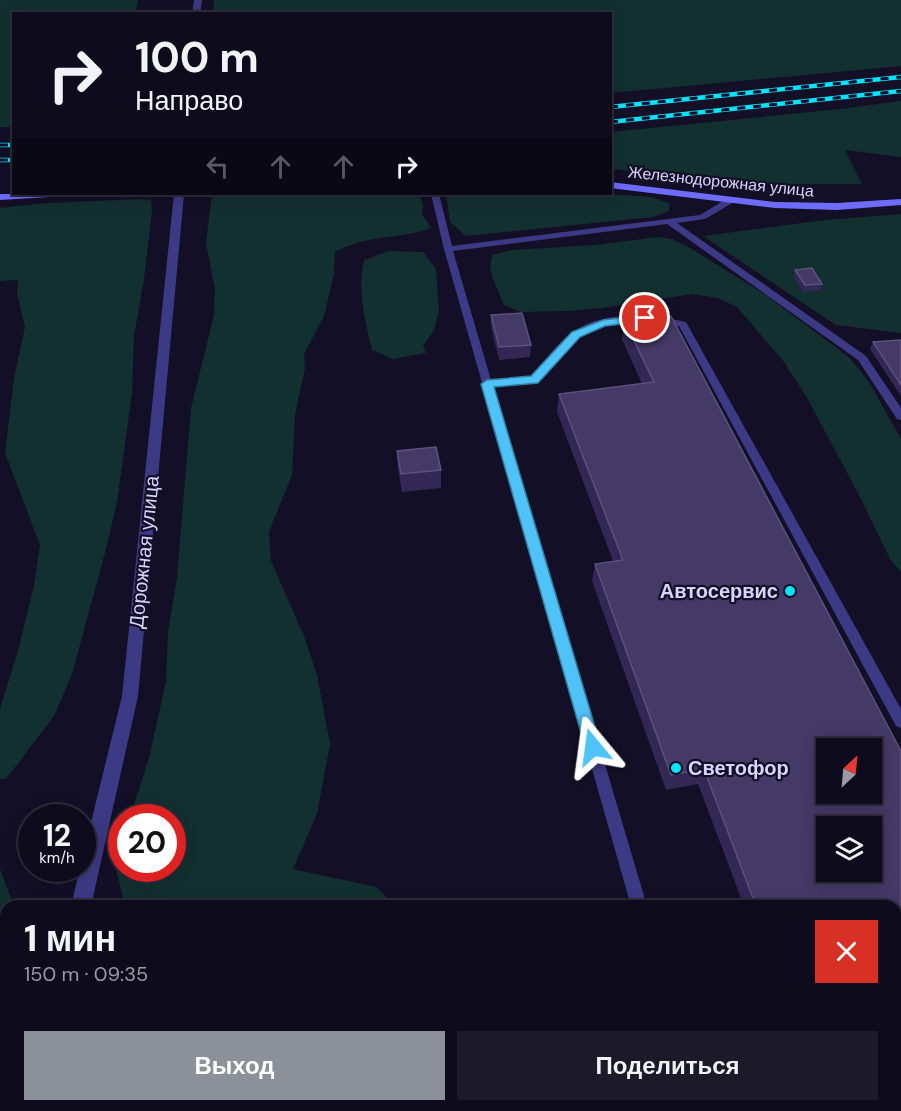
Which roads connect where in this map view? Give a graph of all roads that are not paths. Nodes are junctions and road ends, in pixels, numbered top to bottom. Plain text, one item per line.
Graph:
1 (612, 185) edge
2 (33, 195) edge
3 (179, 195) edge
4 (435, 195) edge
5 (0, 197) edge
6 (731, 200) junction
7 (901, 202) edge
8 (669, 221) junction
9 (448, 249) junction
10 (487, 384) junction
11 (901, 416) edge
12 (901, 722) edge
13 (82, 900) edge
14 (637, 900) edge

1 - 6 main road, Железнодорожная улица
2 - 5 main road
3 - 13 street, Дорожная улица
4 - 9 lane
6 - 7 main road, Железнодорожная улица
6 - 8 lane
8 - 9 lane
8 - 11 lane
9 - 10 lane
10 - 12 lane
10 - 14 lane

